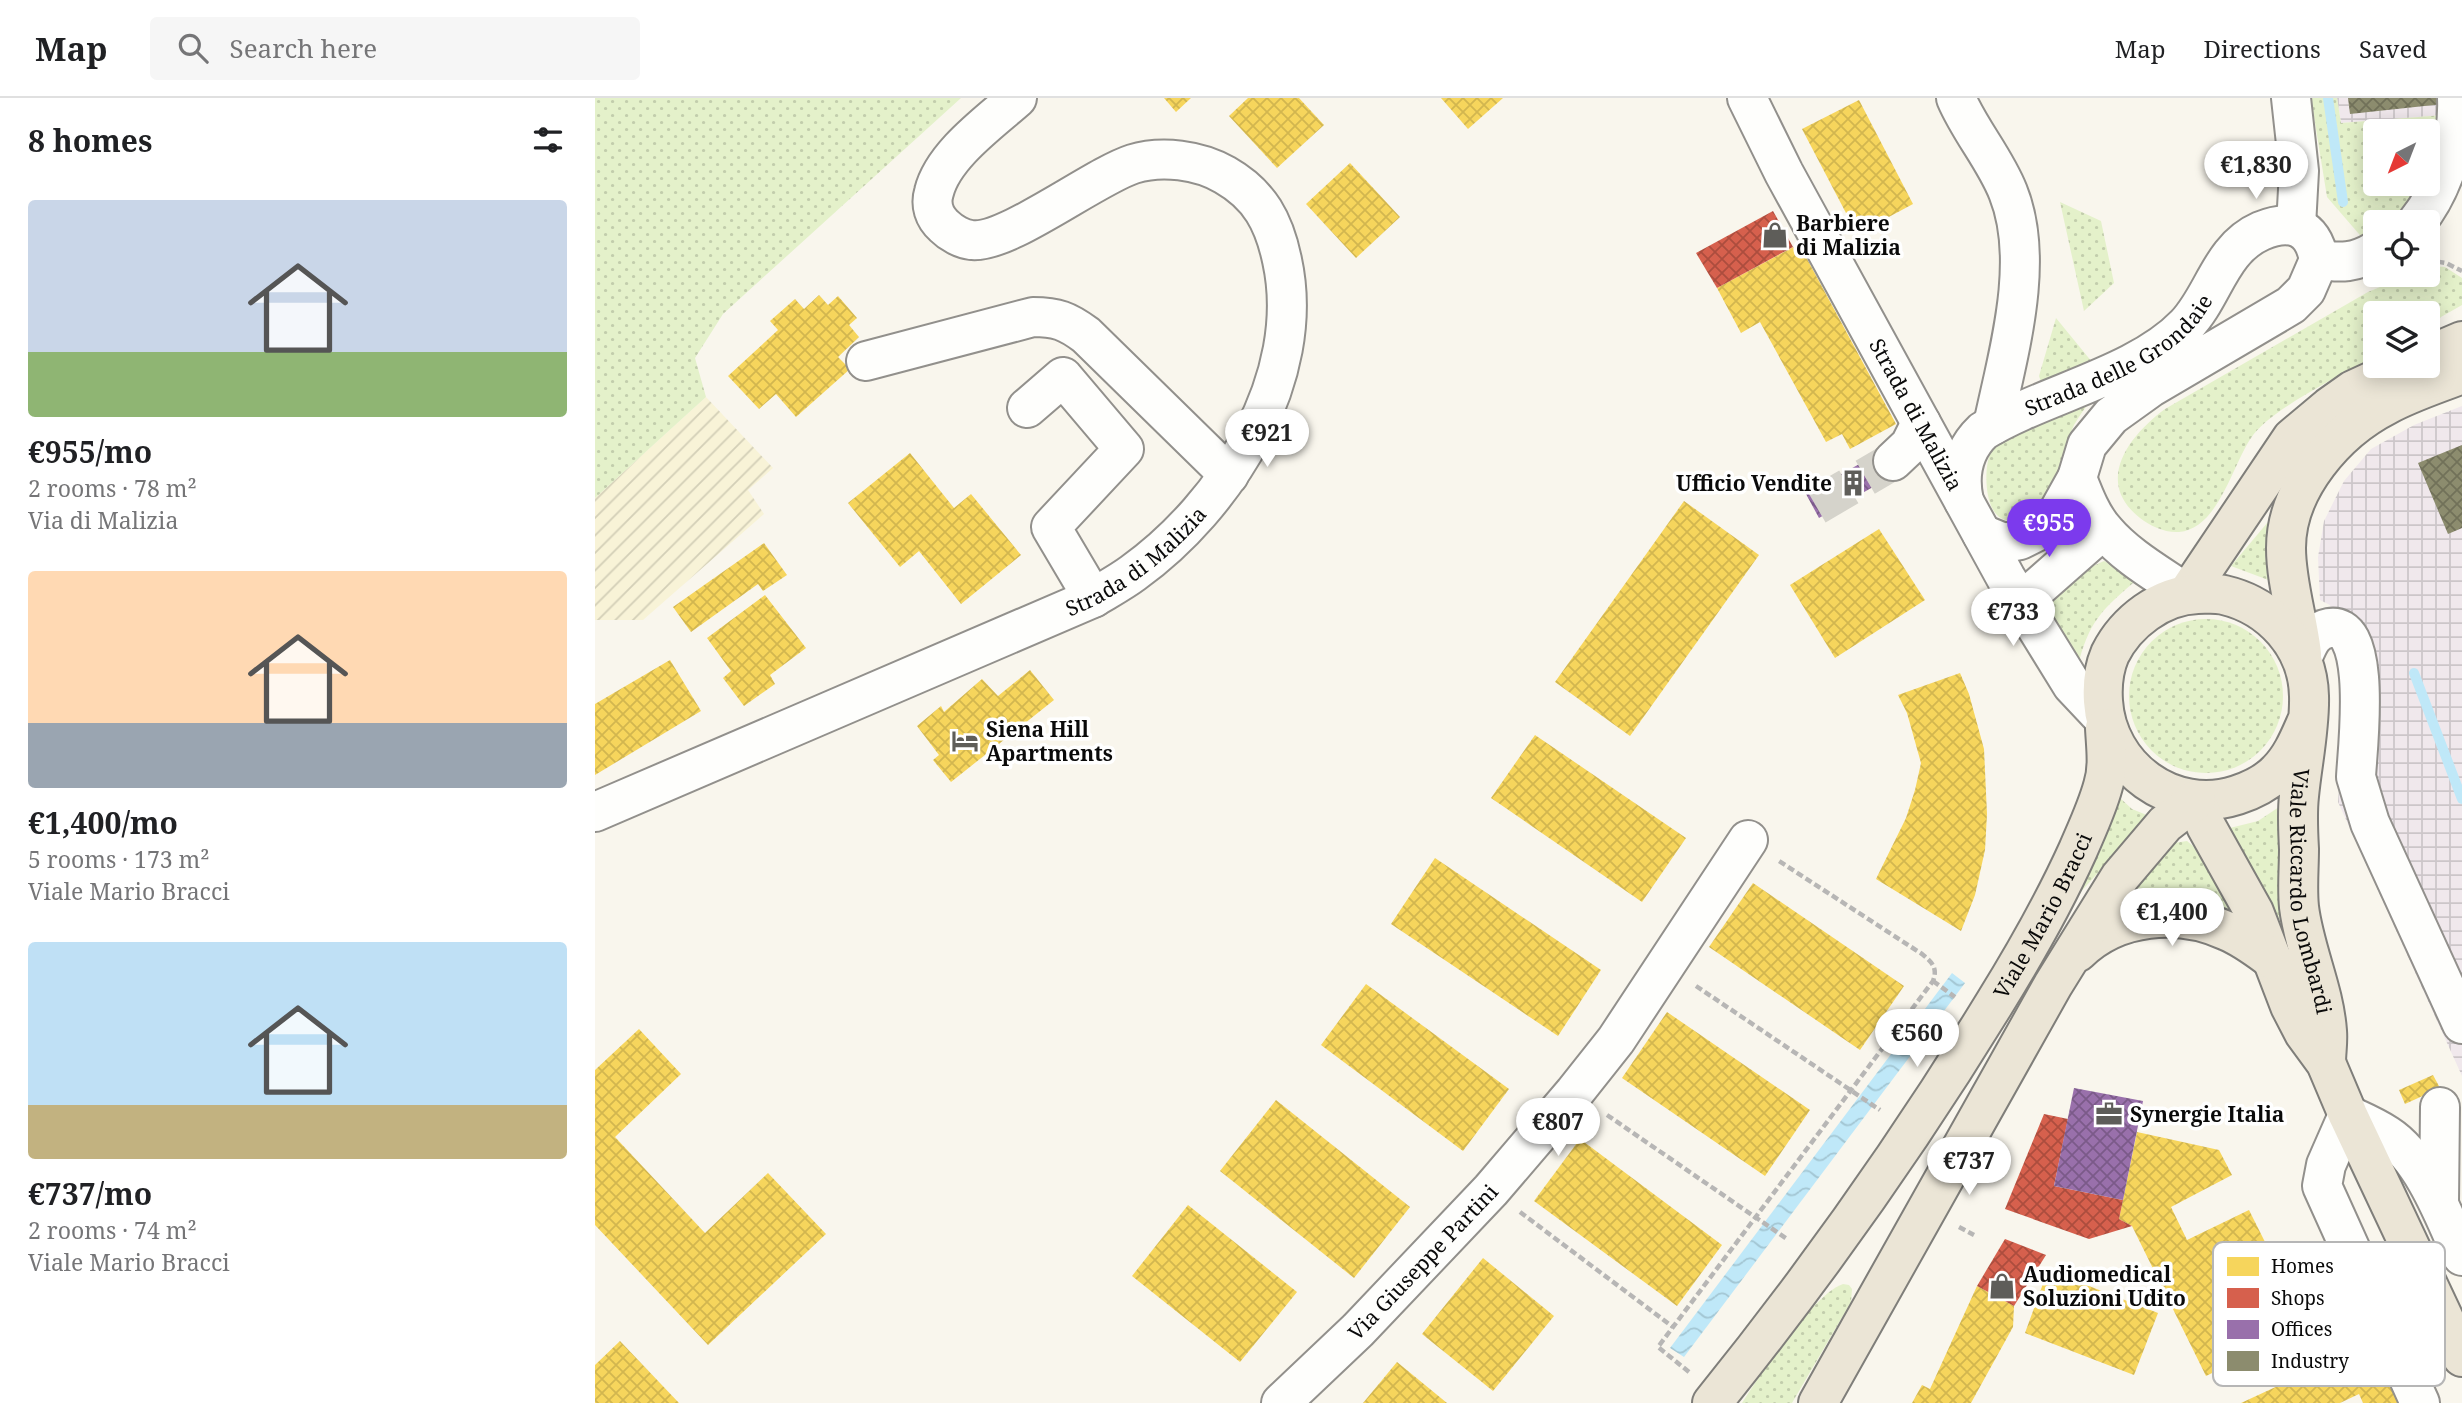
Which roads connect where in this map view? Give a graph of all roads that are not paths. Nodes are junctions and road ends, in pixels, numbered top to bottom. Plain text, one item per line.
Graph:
1 (1017, 98) edge
2 (1747, 98) edge
3 (1956, 98) edge
4 (2291, 98) edge
5 (2457, 98) edge
6 (2427, 210) edge
7 (2296, 226) junction
8 (2363, 258) edge
9 (2319, 260) junction
10 (2462, 341) edge
11 (2440, 350) edge
12 (866, 361) dead end
13 (2462, 374) edge
14 (2379, 378) edge
15 (1027, 408) dead end
16 (1921, 423) junction
17 (1993, 425) junction
18 (1893, 461) tunnel mouth
19 (1229, 475) junction
20 (2077, 478) junction
21 (1963, 501) junction
22 (2103, 530) junction
23 (1982, 534) junction
24 (2187, 594) junction
25 (1093, 598) junction
26 (2020, 603) junction
27 (2302, 659) junction
28 (2104, 719) junction
29 (2307, 721) junction
30 (2196, 800) junction
31 (595, 812) edge
32 (1748, 840) road end
33 (2273, 960) junction
34 (2069, 961) junction
35 (2462, 1024) edge
36 (2326, 1063) junction
37 (2440, 1107) dead end
38 (2348, 1115) junction
39 (2439, 1205) junction
40 (2347, 1242) edge
41 (2408, 1242) edge
42 (2462, 1256) edge
43 (2445, 1321) edge
44 (2462, 1357) edge
45 (2412, 1386) edge
46 (1282, 1403) edge
47 (1712, 1403) edge
48 (1818, 1403) edge
49 (2420, 1403) edge

1 - 19 street, Strada di Malizia
2 - 16 street, Strada di Malizia
3 - 17 street
4 - 7 street
5 - 6 street
7 - 9 street
7 - 17 street, Strada delle Grondaie
8 - 9 street
9 - 20 street
10 - 11 main road
12 - 19 street
13 - 27 main road
14 - 24 main road
15 - 25 street
16 - 18 street
16 - 21 street, Strada di Malizia
17 - 21 street, Strada delle Grondaie
19 - 25 street, Strada di Malizia
20 - 22 street
20 - 23 street
21 - 23 street, Strada di Malizia
22 - 24 street
22 - 26 street
23 - 26 street, Strada di Malizia
24 - 27 main road, Viale Riccardo Lombardi
24 - 28 main road, Viale Riccardo Lombardi
25 - 31 street, Strada di Malizia
26 - 28 street, Strada di Malizia
27 - 29 main road, Viale Riccardo Lombardi
27 - 35 street
28 - 30 main road, Viale Riccardo Lombardi
28 - 47 main road, Viale Mario Bracci
29 - 30 main road, Viale Riccardo Lombardi
29 - 36 main road, Viale Riccardo Lombardi
30 - 33 main road, Viale Riccardo Lombardi
30 - 34 main road, Viale Mario Bracci
32 - 46 street, Via Giuseppe Partini
33 - 34 main road
33 - 36 main road, Viale Riccardo Lombardi
34 - 48 main road, Viale Mario Bracci
36 - 38 main road, Viale Riccardo Lombardi
37 - 39 street
38 - 39 street
38 - 40 street
38 - 41 main road, Viale Riccardo Lombardi
39 - 42 street
43 - 44 main road, Viale Riccardo Lombardi
45 - 49 street

